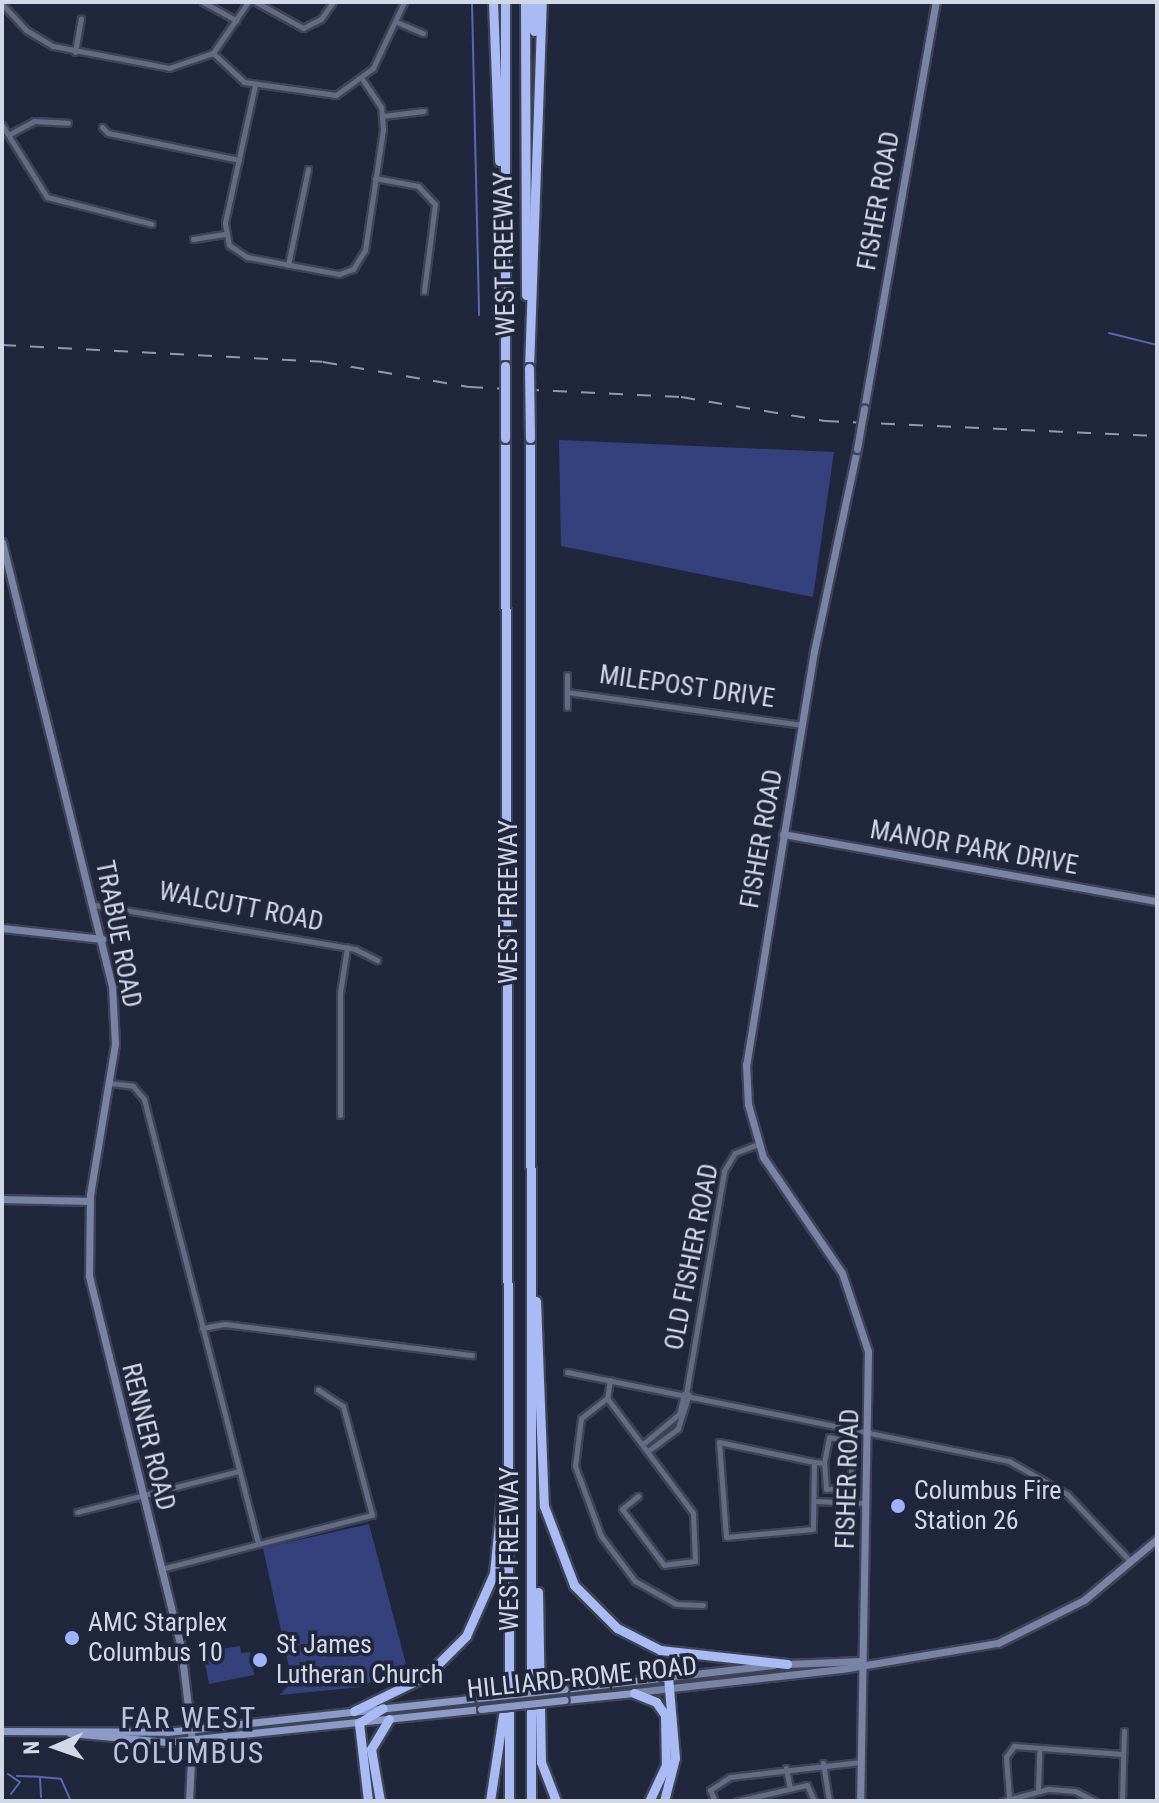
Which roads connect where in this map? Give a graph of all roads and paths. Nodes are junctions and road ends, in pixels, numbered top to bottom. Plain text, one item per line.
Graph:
1 (203, 2) edge
2 (248, 2) edge
3 (256, 2) edge
4 (404, 2) edge
5 (493, 2) edge
6 (505, 2) edge
7 (525, 2) edge
8 (534, 2) edge
9 (542, 2) edge
10 (936, 2) edge
11 (332, 4) edge
12 (4, 9) edge
13 (81, 19) dead end
14 (236, 20) junction
15 (399, 23) junction
16 (423, 33) dead end
17 (75, 52) junction
18 (213, 53) junction
19 (363, 80) junction
20 (255, 85) junction
21 (424, 111) dead end
22 (383, 116) junction
23 (68, 123) dead end
24 (2, 125) edge
25 (102, 127) dead end
26 (10, 134) junction
27 (536, 147) junction
28 (239, 160) junction
29 (308, 169) dead end
30 (375, 178) junction
31 (152, 224) dead end
32 (225, 234) junction
33 (193, 239) dead end
34 (505, 240) junction
35 (288, 265) junction
36 (424, 291) dead end
37 (529, 368) junction
38 (2, 542) edge
39 (567, 675) dead end
40 (567, 692) junction
41 (567, 707) dead end
42 (801, 725) junction
43 (506, 796) junction
44 (783, 834) junction
45 (1157, 901) edge
46 (95, 905) junction
47 (2, 928) edge
48 (102, 939) junction
49 (347, 948) junction
50 (377, 960) dead end
51 (110, 1083) junction
52 (340, 1115) dead end
53 (759, 1144) junction
54 (2, 1199) edge
55 (89, 1201) junction
56 (532, 1282) junction
57 (202, 1328) junction
58 (472, 1355) dead end
59 (567, 1372) dead end
60 (610, 1380) junction
61 (318, 1390) dead end
62 (686, 1394) junction
63 (607, 1398) junction
64 (869, 1432) junction
65 (643, 1444) junction
66 (648, 1451) junction
67 (814, 1462) junction
68 (824, 1463) junction
69 (239, 1471) junction
70 (142, 1495) junction
71 (638, 1496) dead end
72 (814, 1501) junction
73 (867, 1503) junction
74 (531, 1507) junction
75 (77, 1512) dead end
76 (1157, 1539) edge
77 (258, 1544) junction
78 (1131, 1562) junction
79 (161, 1569) junction
80 (703, 1605) dead end
81 (510, 1653) junction
82 (863, 1662) junction
83 (787, 1664) junction
84 (668, 1677) junction
85 (669, 1688) junction
86 (634, 1693) junction
87 (383, 1708) junction
88 (354, 1711) junction
89 (389, 1719) junction
90 (359, 1723) junction
91 (191, 1729) junction
92 (2, 1731) edge
93 (67, 1731) junction
94 (1124, 1731) dead end
95 (192, 1740) junction
96 (1039, 1752) junction
97 (1123, 1754) junction
98 (860, 1762) junction
99 (823, 1763) junction
100 (786, 1768) junction
101 (790, 1788) junction
102 (1038, 1790) junction
103 (749, 1798) edge
104 (1006, 1799) edge
105 (189, 1801) edge
106 (368, 1801) edge
107 (380, 1801) edge
108 (490, 1801) edge
109 (509, 1801) edge
110 (531, 1801) edge
111 (556, 1801) edge
112 (649, 1801) edge
113 (664, 1801) edge
114 (715, 1801) edge
115 (737, 1801) edge
116 (814, 1801) edge
117 (829, 1801) edge
118 (860, 1801) edge
119 (1095, 1801) edge
120 (1122, 1801) edge

1 - 14 street
2 - 14 street
3 - 11 street
4 - 15 street
5 - 34 highway
6 - 34 highway, WEST FREEWAY
7 - 37 highway, WEST FREEWAY
8 - 27 highway
9 - 27 highway
10 - 42 main road, FISHER ROAD, bridge
12 - 17 street
13 - 17 street
14 - 18 street
15 - 16 street
15 - 19 street
17 - 18 street
18 - 20 street
19 - 20 street
19 - 22 street
20 - 28 street
21 - 22 street
22 - 30 street
23 - 26 street
24 - 26 street
25 - 28 street
26 - 31 street
27 - 37 highway
28 - 32 street
29 - 35 street
30 - 35 street
30 - 36 street
32 - 33 street
32 - 35 street
34 - 43 highway, WEST FREEWAY, bridge
37 - 56 highway, WEST FREEWAY, bridge
38 - 46 main road, TRABUE ROAD
39 - 40 street
40 - 41 street
40 - 42 street, MILEPOST DRIVE
42 - 44 main road, FISHER ROAD
43 - 81 highway, WEST FREEWAY
43 - 88 highway
44 - 45 main road, MANOR PARK DRIVE
44 - 53 main road, FISHER ROAD
46 - 48 main road, TRABUE ROAD
46 - 49 street, WALCUTT ROAD
47 - 48 main road
48 - 51 main road, TRABUE ROAD
49 - 50 street, WALCUTT ROAD
49 - 52 street
51 - 55 main road, RENNER ROAD
51 - 57 street
53 - 62 street, OLD FISHER ROAD
53 - 64 main road, FISHER ROAD
54 - 55 main road
55 - 70 main road, RENNER ROAD
56 - 74 highway, WEST FREEWAY
56 - 83 highway
57 - 58 street
57 - 69 street
59 - 60 street
60 - 62 street
60 - 63 street
61 - 77 street
62 - 64 street
62 - 65 street
62 - 66 street
63 - 65 street
63 - 80 street
64 - 73 main road, FISHER ROAD
64 - 78 street
65 - 66 street
66 - 71 street
67 - 68 street
67 - 72 street
67 - 72 street
68 - 68 street
69 - 70 street
69 - 77 street
70 - 75 street
70 - 79 main road, RENNER ROAD
72 - 73 street
73 - 82 main road, FISHER ROAD
74 - 110 highway, WEST FREEWAY
74 - 111 highway
76 - 78 main road, HILLIARD-ROME ROAD
77 - 79 street
78 - 82 main road, HILLIARD-ROME ROAD
79 - 91 main road, RENNER ROAD
81 - 108 highway
81 - 109 highway, WEST FREEWAY
82 - 83 main road, HILLIARD-ROME ROAD
82 - 85 main road, HILLIARD-ROME ROAD
82 - 98 main road, FISHER ROAD
83 - 84 main road, HILLIARD-ROME ROAD
84 - 85 highway
84 - 87 main road, HILLIARD-ROME ROAD, bridge
85 - 86 main road, HILLIARD-ROME ROAD
85 - 113 highway
86 - 89 main road, HILLIARD-ROME ROAD, bridge
86 - 112 highway
87 - 88 main road, HILLIARD-ROME ROAD
87 - 90 highway
88 - 91 main road, HILLIARD-ROME ROAD
89 - 90 main road, HILLIARD-ROME ROAD
89 - 107 highway
90 - 95 main road, HILLIARD-ROME ROAD
90 - 106 highway
91 - 93 main road, HILLIARD-ROME ROAD
91 - 95 main road, RENNER ROAD
92 - 93 main road, HILLIARD-ROME ROAD
93 - 95 main road, HILLIARD-ROME ROAD
94 - 97 street
95 - 105 main road, RENNER ROAD
96 - 97 street
96 - 102 street
96 - 104 street
97 - 120 street
98 - 99 street
98 - 118 main road, FISHER ROAD
99 - 100 street
99 - 117 street
100 - 101 street
100 - 114 street
101 - 103 street
101 - 116 street
102 - 104 street
102 - 119 street
103 - 115 street

